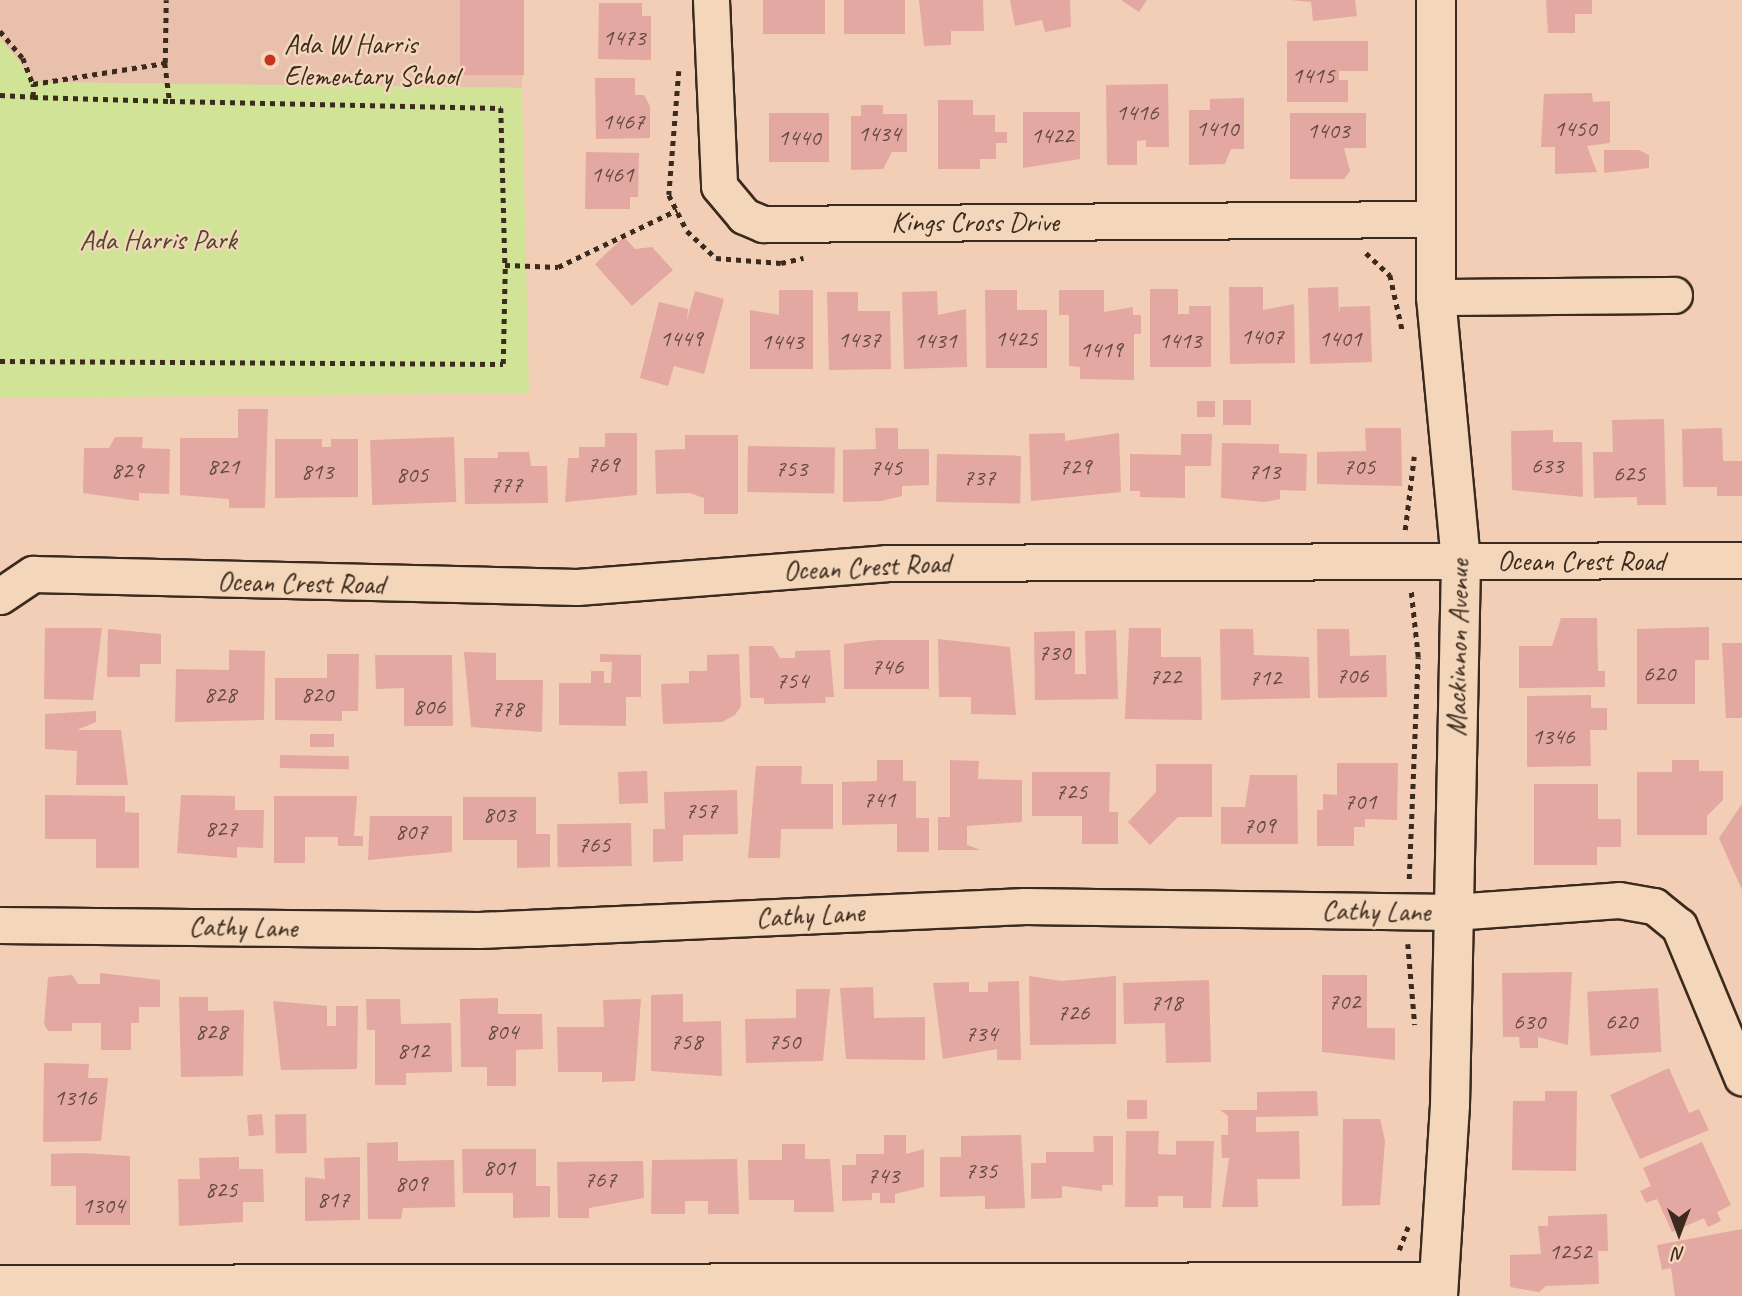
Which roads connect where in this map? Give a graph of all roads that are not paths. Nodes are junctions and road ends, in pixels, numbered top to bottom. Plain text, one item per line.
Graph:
1 (711, 0) edge
2 (1436, 0) edge
3 (1433, 219) junction
4 (1674, 295) dead end
5 (1436, 297) junction
6 (1742, 560) edge
7 (1461, 562) junction
8 (0, 596) edge
9 (1453, 912) junction
10 (0, 925) edge
11 (1742, 1077) edge
12 (0, 1283) edge
13 (1438, 1288) edge
14 (745, 1290) edge

1 - 3 street, Kings Cross Drive
2 - 3 street, Mackinnon Avenue
3 - 5 street, Mackinnon Avenue
4 - 5 street
5 - 7 street, Mackinnon Avenue
6 - 7 street, Ocean Crest Road
7 - 8 street, Ocean Crest Road
7 - 9 street, Mackinnon Avenue
9 - 10 street, Cathy Lane
9 - 11 street, Cathy Lane
9 - 13 street, Mackinnon Avenue
12 - 14 street
13 - 14 street

